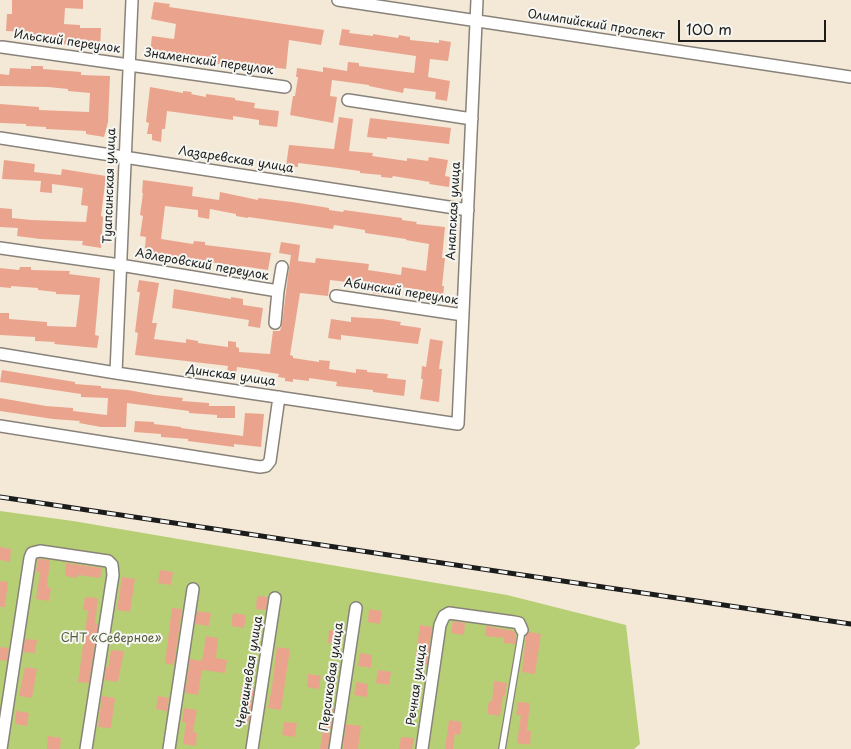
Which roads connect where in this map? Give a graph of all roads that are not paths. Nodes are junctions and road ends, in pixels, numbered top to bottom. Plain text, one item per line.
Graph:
1 (132, 0) edge
2 (338, 0) edge
3 (477, 0) edge
4 (476, 21) junction
5 (2, 47) dead end
6 (128, 66) junction
7 (851, 77) edge
8 (286, 87) dead end
9 (348, 100) dead end
10 (472, 119) junction
11 (0, 138) edge
12 (125, 157) junction
13 (468, 210) junction
14 (0, 248) edge
15 (120, 265) junction
16 (282, 267) dead end
17 (278, 292) junction
18 (336, 296) dead end
19 (463, 315) junction
20 (275, 323) dead end
21 (0, 354) edge
22 (116, 373) junction
23 (279, 397) junction
24 (458, 424) joint
25 (0, 426) edge
26 (193, 589) dead end
27 (275, 598) dead end
28 (356, 608) dead end
29 (522, 630) joint
30 (1, 749) edge
31 (86, 749) edge
32 (169, 749) edge
33 (252, 749) edge
34 (335, 749) edge
35 (422, 749) edge
36 (502, 749) edge

1 - 6 street, Туапсинская улица
2 - 4 street, Олимпийский проспект
3 - 4 street, Анапская улица
4 - 7 street, Олимпийский проспект
4 - 10 street, Анапская улица
5 - 6 street, Ильский переулок
6 - 8 street, Знаменский переулок
6 - 12 street, Туапсинская улица
9 - 10 street
10 - 13 street, Анапская улица
11 - 12 street, Лазаревская улица
12 - 13 street, Лазаревская улица
12 - 15 street, Туапсинская улица
13 - 19 street, Анапская улица
14 - 15 street, Адлеровский переулок
15 - 17 street, Адлеровский переулок
15 - 22 street, Туапсинская улица
16 - 17 street, Адлеровский переулок
17 - 20 street, Адлеровский переулок
18 - 19 street, Абинский переулок
19 - 24 street, Анапская улица
21 - 22 street, Динская улица
22 - 23 street, Динская улица
23 - 24 street, Динская улица
23 - 25 street
26 - 32 street
27 - 33 street, Черешневая улица
28 - 34 street, Персиковая улица
29 - 35 street, Речная улица
29 - 36 lane
30 - 31 street

